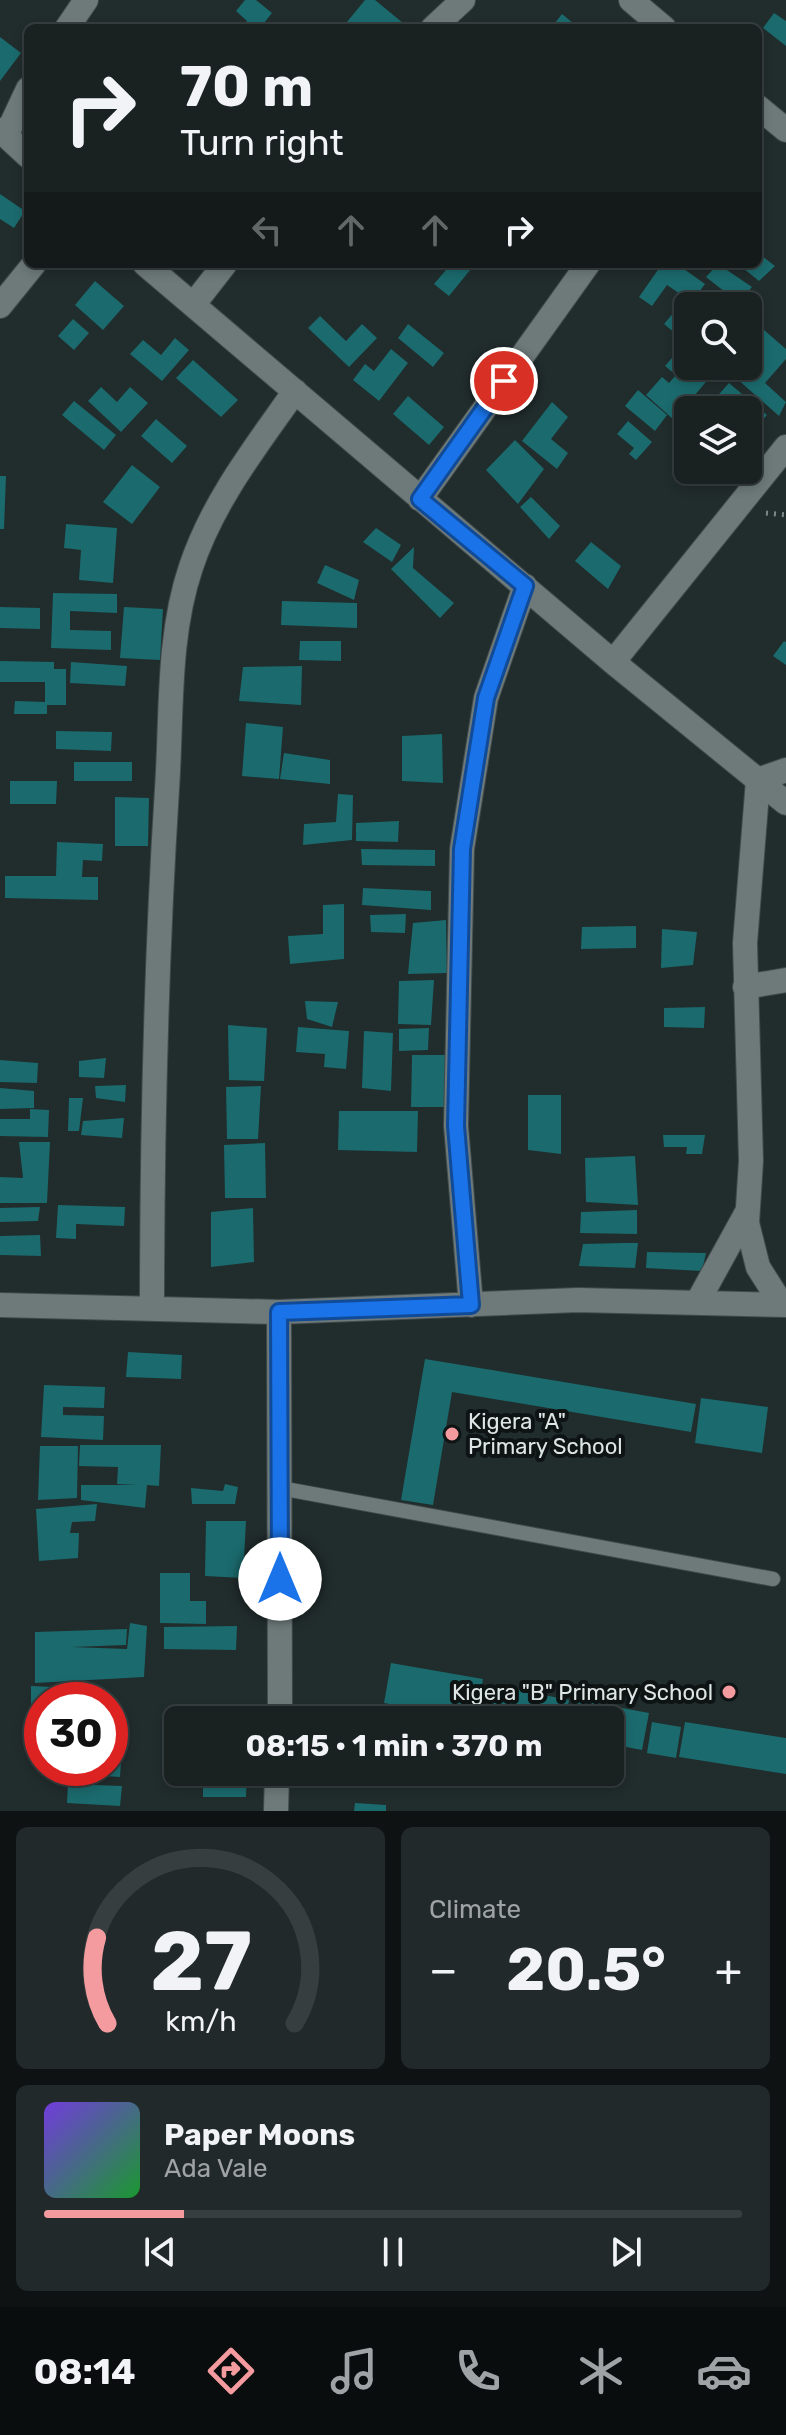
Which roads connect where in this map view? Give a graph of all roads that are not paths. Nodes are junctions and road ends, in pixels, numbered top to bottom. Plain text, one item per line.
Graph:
1 (86, 0) edge
2 (463, 0) edge
3 (631, 0) edge
4 (70, 24) edge
5 (437, 24) edge
6 (659, 24) edge
7 (24, 96) edge
8 (762, 110) edge
9 (786, 130) edge
10 (3, 132) edge
11 (24, 152) edge
12 (31, 268) edge
13 (150, 268) edge
14 (222, 268) edge
15 (585, 268) edge
16 (193, 305) junction
17 (0, 306) edge
18 (295, 391) junction
19 (786, 447) edge
20 (420, 499) junction
21 (525, 586) junction
22 (613, 662) junction
23 (786, 770) edge
24 (758, 780) junction
25 (786, 803) edge
26 (786, 980) edge
27 (745, 987) junction
28 (747, 1212) junction
29 (697, 1303) junction
30 (0, 1305) edge
31 (471, 1305) junction
32 (784, 1305) edge
33 (152, 1309) junction
34 (279, 1312) junction
35 (280, 1488) junction
36 (773, 1579) dead end
37 (280, 1706) edge
38 (277, 1786) edge
39 (276, 1811) edge

1 - 4 street
2 - 5 street
3 - 6 street
7 - 10 street
8 - 9 street
10 - 11 street
12 - 17 street
13 - 16 street
14 - 16 street
15 - 20 street
16 - 18 street
18 - 20 street
18 - 33 street
19 - 22 street
20 - 21 street
21 - 22 street
21 - 31 street
22 - 24 street
23 - 24 street
24 - 25 street
24 - 27 street
26 - 27 street
27 - 28 street
28 - 29 street
28 - 32 street
29 - 31 street
29 - 32 street
30 - 33 street
31 - 34 street
33 - 34 street
34 - 35 street
35 - 36 lane
35 - 37 street
38 - 39 street

